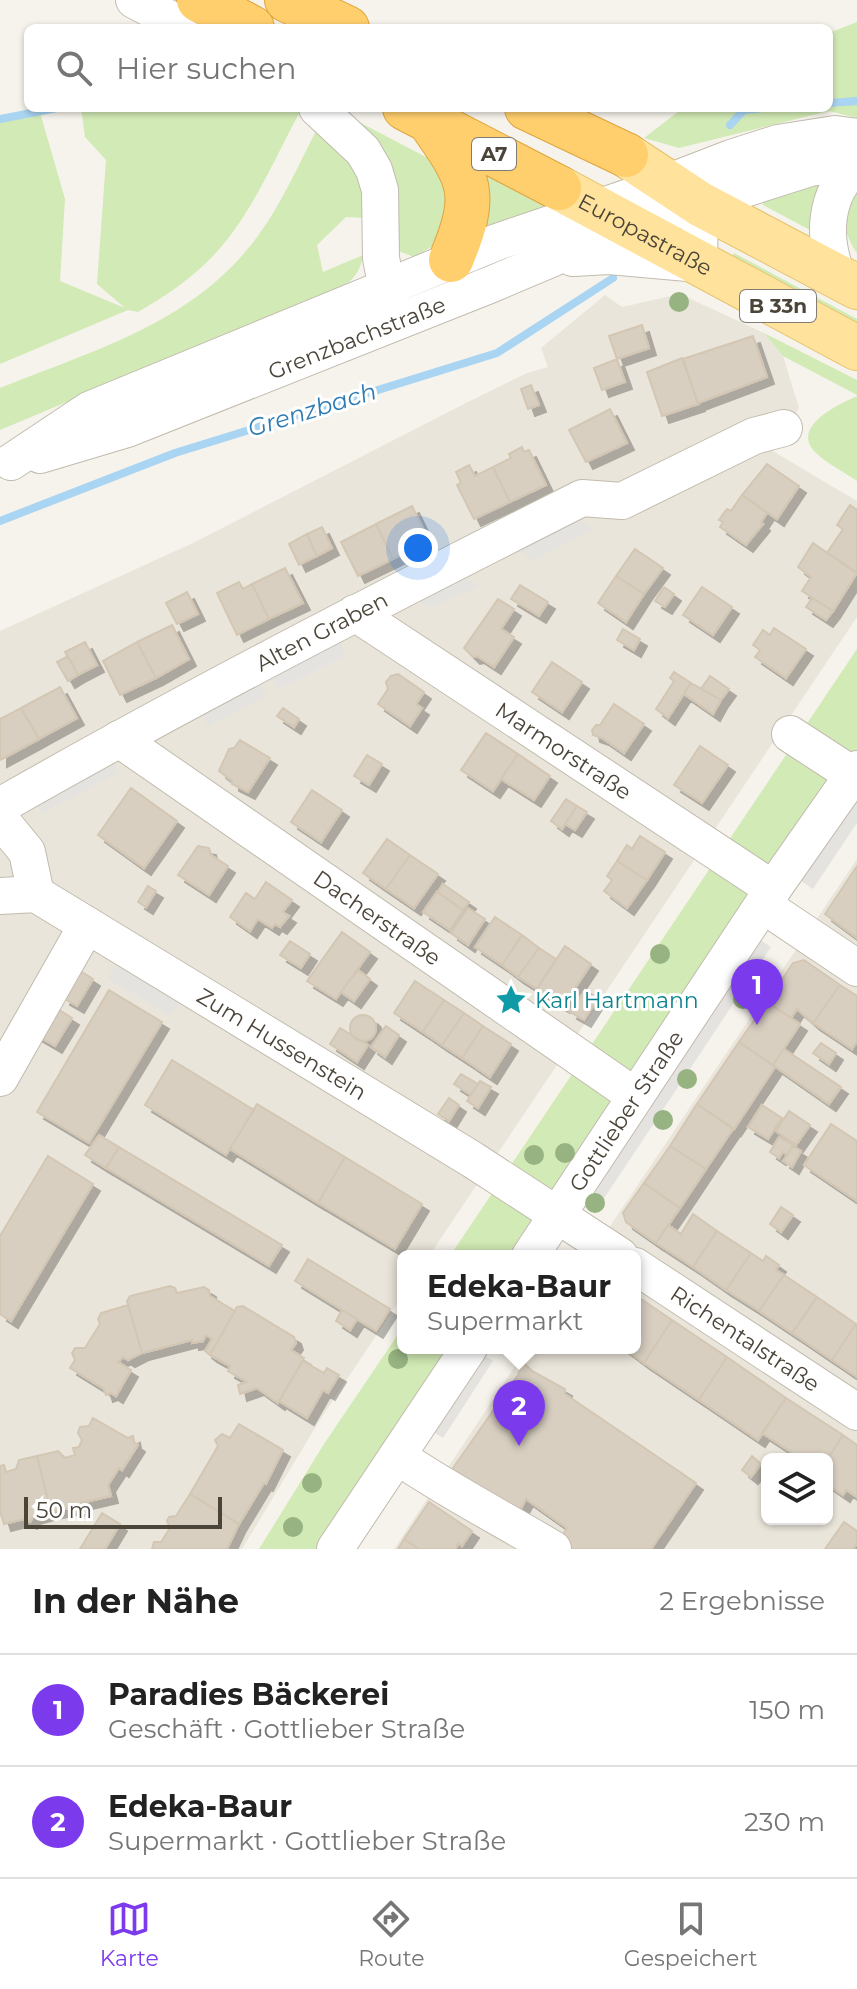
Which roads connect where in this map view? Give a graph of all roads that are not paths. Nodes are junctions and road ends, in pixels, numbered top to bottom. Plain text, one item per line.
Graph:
1 (134, 0) edge
2 (199, 0) edge
3 (287, 0) edge
4 (179, 24) edge
5 (244, 24) edge
6 (338, 24) edge
7 (321, 112) edge
8 (532, 112) edge
9 (417, 114) edge
10 (857, 137) edge
11 (857, 163) edge
12 (630, 194) junction
13 (451, 260) junction
14 (541, 264) junction
15 (699, 264) junction
16 (848, 282) edge
17 (388, 286) junction
18 (393, 324) junction
19 (857, 348) edge
20 (784, 428) dead end
21 (5, 464) edge
22 (355, 613) junction
23 (790, 734) dead end
24 (119, 739) junction
25 (855, 772) edge
26 (0, 806) edge
27 (0, 819) edge
28 (36, 894) junction
29 (0, 896) edge
30 (768, 897) junction
31 (87, 925) junction
32 (857, 968) edge
33 (0, 1078) edge
34 (635, 1096) junction
35 (557, 1214) junction
36 (534, 1250) edge
37 (611, 1250) edge
38 (641, 1270) edge
39 (465, 1354) edge
40 (857, 1412) edge
41 (397, 1456) junction
42 (335, 1549) edge
43 (553, 1549) edge

1 - 4 street
2 - 5 highway
3 - 6 highway
7 - 17 street
8 - 12 highway, A7
9 - 12 highway, A7
9 - 13 highway
10 - 12 street
11 - 12 street
11 - 16 street
12 - 13 street, Grenzbachstraße
12 - 14 street, Grenzbachstraße
12 - 15 main road, Europastraße / B 33n
12 - 15 street
12 - 16 main road
13 - 17 street, Grenzbachstraße
14 - 15 street
14 - 18 street, Grenzbachstraße
15 - 19 main road, Europastraße / B 33n
17 - 18 street
17 - 21 street, Grenzbachstraße
18 - 21 street, Grenzbachstraße
20 - 22 street, Alten Graben
22 - 24 street, Alten Graben
22 - 30 street, Marmorstraße
23 - 25 street
24 - 26 street, Alten Graben
24 - 34 street, Dacherstraße
25 - 30 street, Gottlieber Straße
27 - 28 street
28 - 29 street
28 - 31 street, Zum Hussenstein
30 - 32 street, Marmorstraße
30 - 34 street, Gottlieber Straße
31 - 33 street
31 - 35 street, Zum Hussenstein
34 - 35 street, Gottlieber Straße
35 - 36 street, Gottlieber Straße
35 - 37 street
38 - 40 street, Richentalstraße
39 - 41 street
41 - 42 street
41 - 43 street

